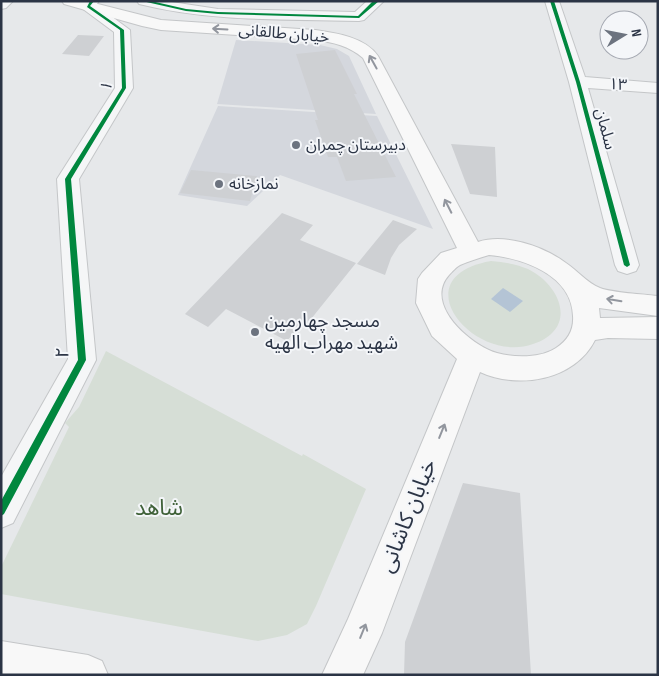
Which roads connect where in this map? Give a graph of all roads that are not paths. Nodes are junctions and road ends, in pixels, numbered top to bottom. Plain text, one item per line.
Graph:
1 (6, 1) edge
2 (69, 1) edge
3 (144, 1) edge
4 (377, 1) edge
5 (552, 1) edge
6 (90, 3) edge
7 (1, 5) edge
8 (359, 17) junction
9 (337, 38) junction
10 (578, 82) junction
11 (658, 88) edge
12 (68, 178) joint
13 (470, 250) junction
14 (628, 265) dead end
15 (574, 284) junction
16 (658, 306) edge
17 (658, 328) edge
18 (586, 331) junction
19 (472, 356) junction
20 (1, 511) edge
21 (1, 661) edge
22 (88, 675) edge
23 (342, 675) edge

1 - 7 street
2 - 6 main road, خیابان طالقانی
3 - 8 street
4 - 8 street
5 - 10 street, سلمان
9 -> 6 main road, خیابان طالقانی
6 - 12 street, ۱
8 - 9 street
13 -> 9 main road, خیابان طالقانی
10 - 11 street, ۱۳
10 - 14 street, سلمان
12 - 20 street, ۲
13 - 15 main road
13 - 19 main road
16 -> 15 main road
15 - 18 main road
17 - 18 main road
18 - 19 main road
23 -> 19 main road, خیابان کاشانی
21 - 22 main road

